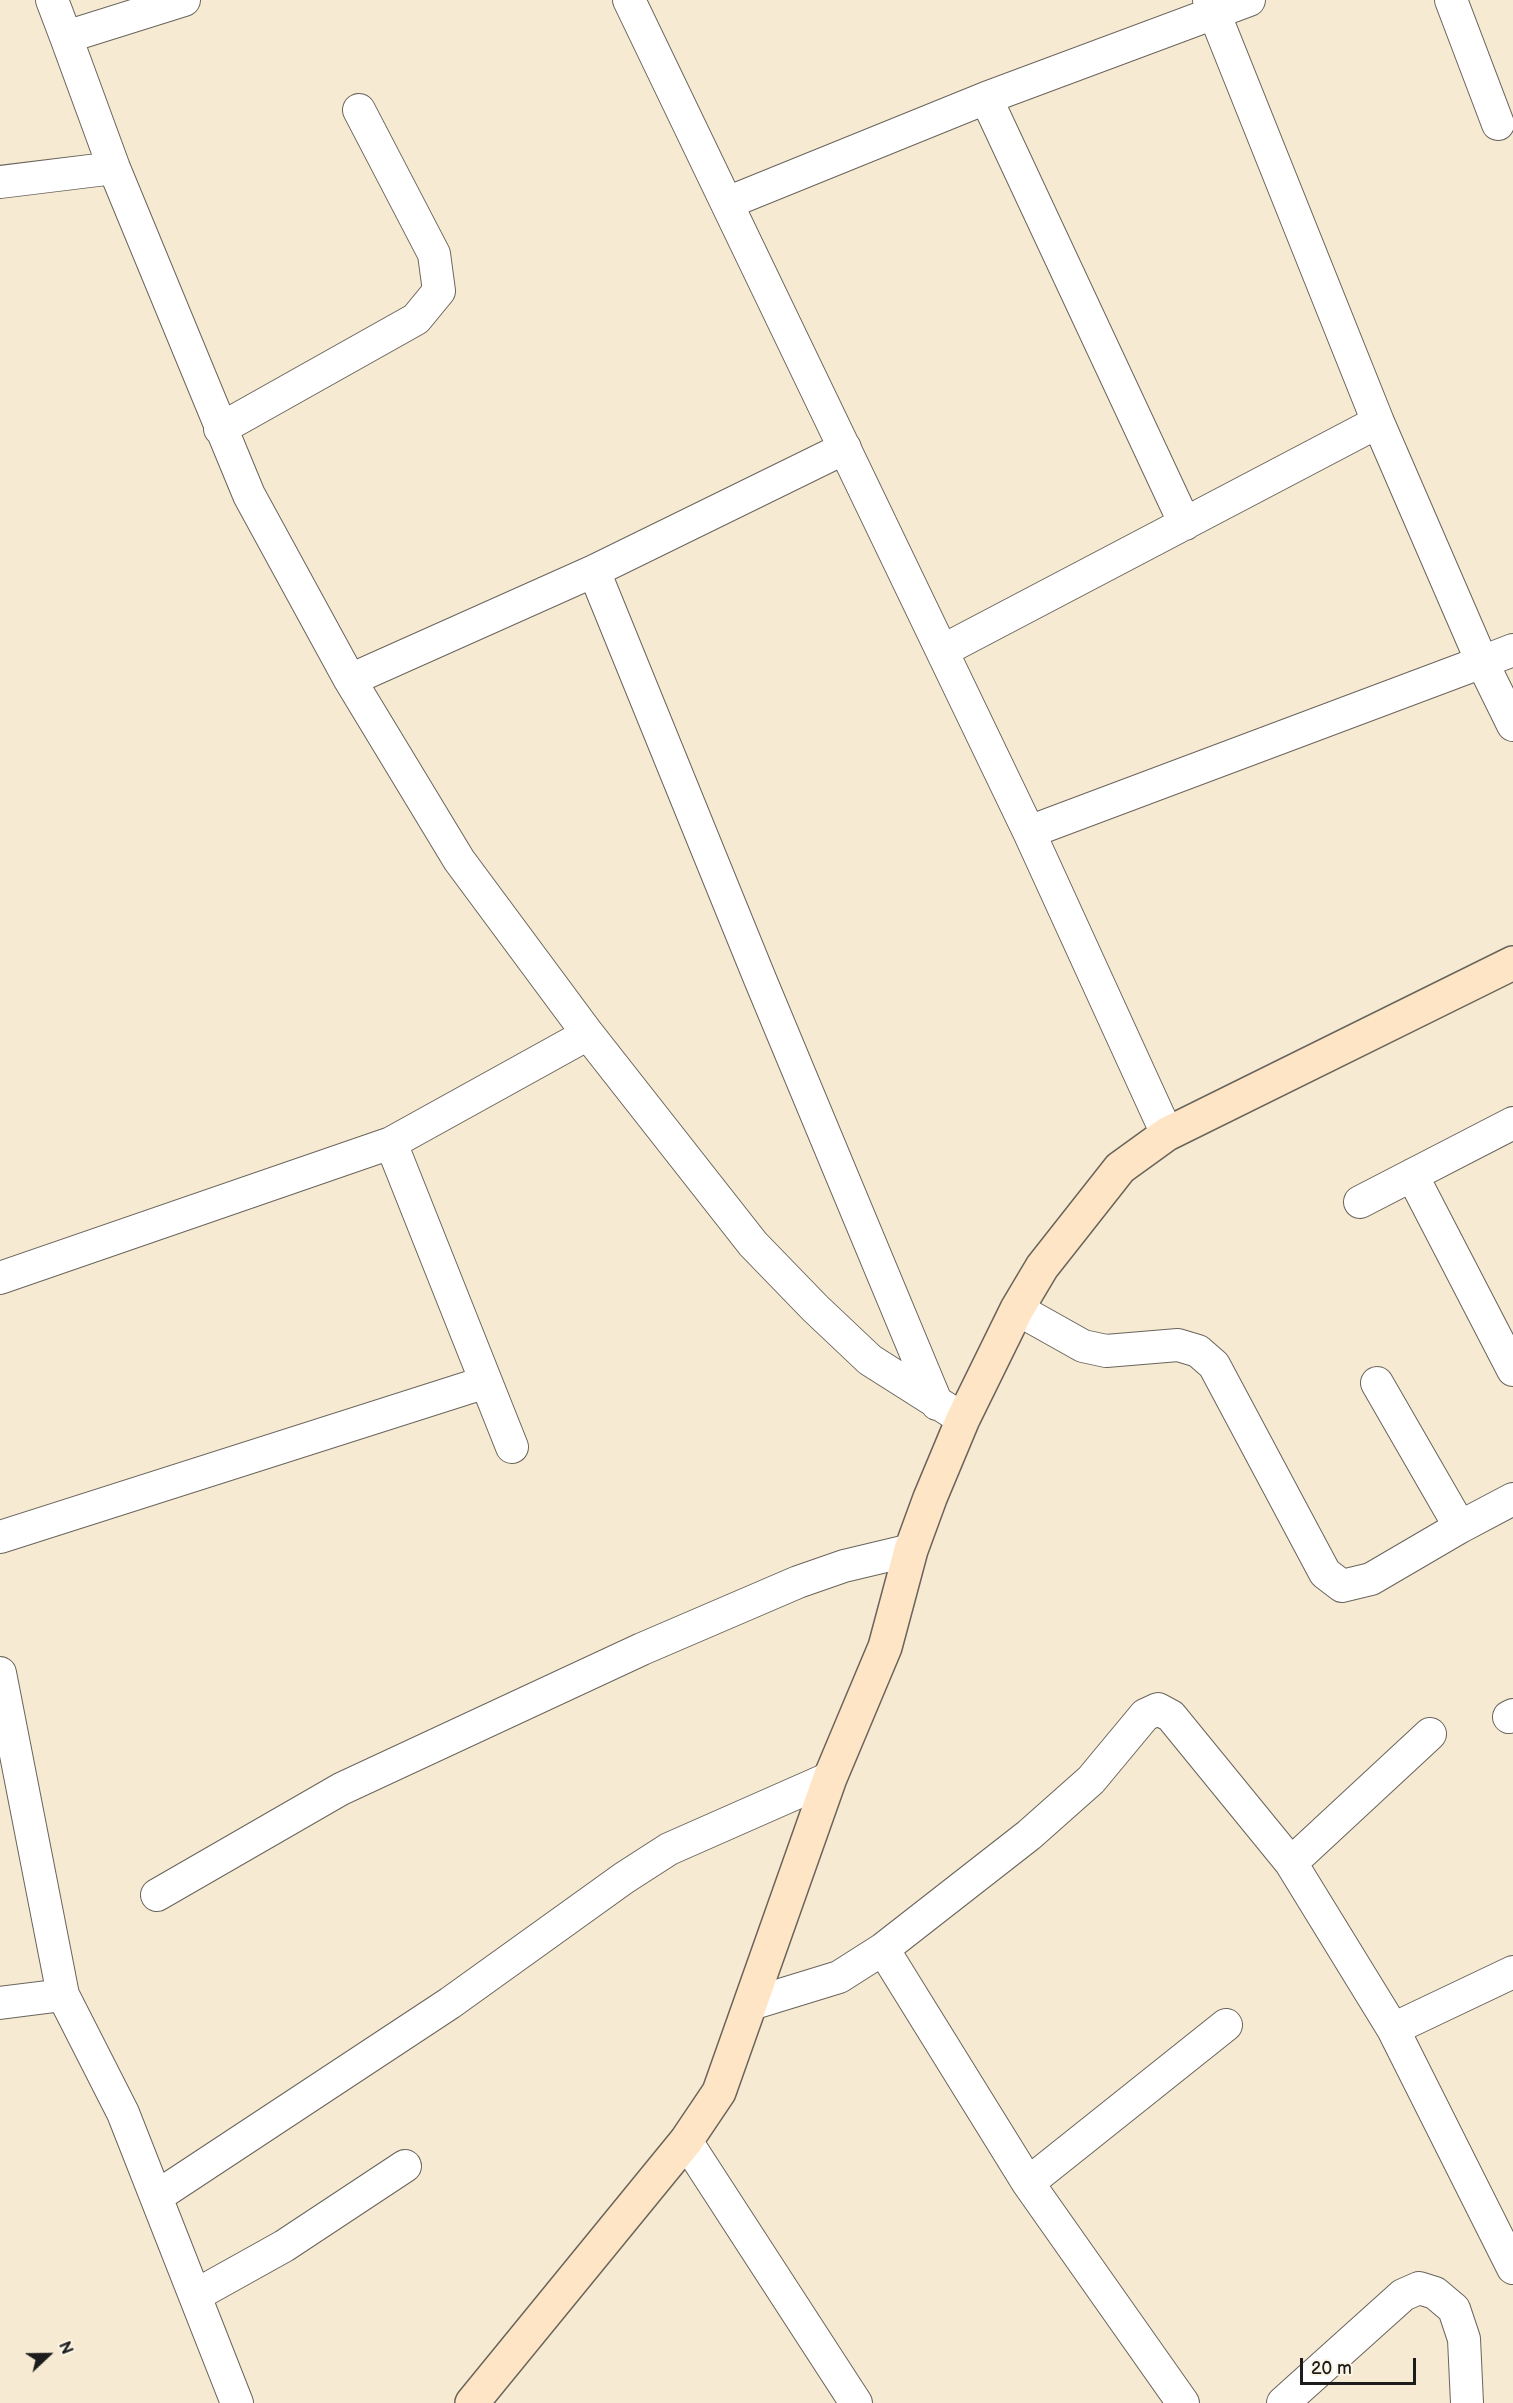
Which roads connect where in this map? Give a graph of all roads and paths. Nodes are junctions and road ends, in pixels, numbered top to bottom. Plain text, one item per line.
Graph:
1 (52, 0) edge
2 (184, 0) edge
3 (629, 0) edge
4 (1249, 0) edge
5 (1451, 0) edge
6 (1211, 7) edge
7 (66, 37) junction
8 (986, 98) junction
9 (359, 110) dead end
10 (1498, 124) dead end
11 (114, 168) junction
12 (0, 182) edge
13 (727, 203) junction
14 (1378, 422) junction
15 (220, 429) junction
16 (845, 448) junction
17 (1185, 524) junction
18 (594, 571) junction
19 (1513, 650) edge
20 (942, 651) junction
21 (1482, 662) junction
22 (350, 680) junction
23 (1513, 725) edge
24 (1029, 832) junction
25 (1513, 963) edge
26 (588, 1034) junction
27 (1511, 1128) edge
28 (1167, 1134) junction
29 (392, 1143) junction
30 (1412, 1175) junction
31 (1360, 1202) dead end
32 (0, 1278) edge
33 (1017, 1309) junction
34 (1513, 1370) edge
35 (486, 1382) junction
36 (1377, 1383) dead end
37 (950, 1412) junction
38 (512, 1447) dead end
39 (1513, 1499) edge
40 (1460, 1527) junction
41 (0, 1537) edge
42 (911, 1550) junction
43 (0, 1673) edge
44 (1430, 1734) dead end
45 (830, 1778) junction
46 (1291, 1863) junction
47 (157, 1895) dead end
48 (883, 1949) junction
49 (1513, 1972) edge
50 (63, 1995) junction
51 (0, 2003) edge
52 (751, 2004) junction
53 (1226, 2025) dead end
54 (1393, 2029) junction
55 (686, 2141) junction
56 (405, 2166) dead end
57 (1028, 2182) junction
58 (156, 2197) junction
59 (1513, 2268) edge
60 (196, 2295) junction
61 (237, 2403) edge
62 (472, 2403) edge
63 (856, 2403) edge
64 (1183, 2403) edge
65 (1283, 2403) edge
66 (1467, 2403) edge

1 - 7 street
2 - 7 street
3 - 13 street
4 - 6 street
5 - 10 street
6 - 8 street
6 - 14 street
7 - 11 street
8 - 13 street
8 - 17 street
9 - 15 street
11 - 12 street
11 - 15 street
13 - 16 street
14 - 17 street
14 - 21 street
15 - 22 street
16 - 18 street
16 - 20 street
17 - 20 street
18 - 22 street
18 - 37 street
19 - 21 street
20 - 24 street
21 - 23 street
21 - 24 street
22 - 26 street
24 - 28 street
25 - 28 main road
26 - 29 street
26 - 37 street
27 - 30 street
28 - 33 main road
29 - 32 street
29 - 35 street
30 - 31 street
30 - 34 street
33 - 37 main road
33 - 40 street
35 - 38 street
35 - 41 street
36 - 40 street
37 - 42 main road
39 - 40 street
42 - 45 main road
42 - 47 street
43 - 50 street
44 - 46 street
45 - 52 main road
45 - 58 street
46 - 48 street
46 - 54 street
48 - 52 street
48 - 57 street
49 - 54 street
50 - 51 street
50 - 58 street
52 - 55 main road
53 - 57 street
54 - 59 street
55 - 62 main road
55 - 63 street
56 - 60 street
57 - 64 street
58 - 60 street
60 - 61 street
65 - 66 street

